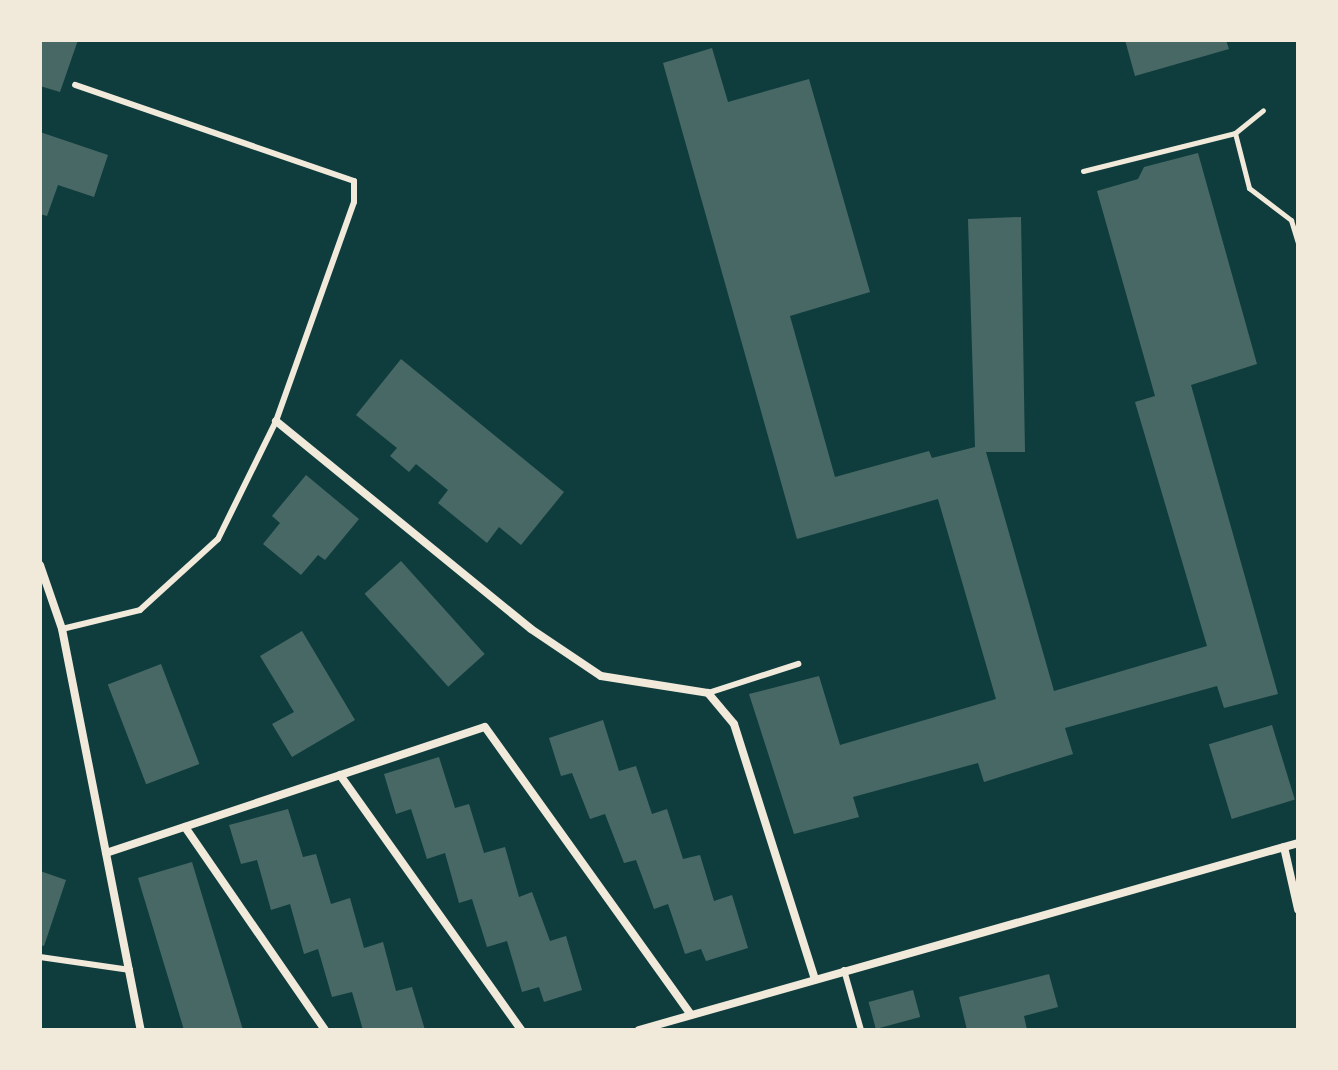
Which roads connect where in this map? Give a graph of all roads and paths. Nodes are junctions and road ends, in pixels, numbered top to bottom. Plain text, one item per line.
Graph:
1 (75, 85) dead end
2 (1263, 110) dead end
3 (1235, 133) junction
4 (1083, 171) dead end
5 (1298, 243) edge
6 (276, 421) junction
7 (40, 565) edge
8 (62, 629) junction
9 (798, 664) dead end
10 (708, 693) junction
11 (340, 775) junction
12 (185, 827) junction
13 (1298, 843) edge
14 (1284, 847) junction
15 (106, 853) junction
16 (1298, 909) edge
17 (40, 957) edge
18 (130, 970) junction
19 (844, 970) junction
20 (815, 979) junction
21 (691, 1015) junction
22 (141, 1030) edge
23 (325, 1030) edge
24 (521, 1030) edge
25 (639, 1030) edge
26 (861, 1030) edge

1 - 6 lane
2 - 3 path
3 - 4 path
3 - 5 path
6 - 8 lane
6 - 10 street
7 - 8 street
8 - 15 street
9 - 10 lane
10 - 20 street
11 - 12 street
11 - 21 street
11 - 24 street
12 - 15 street
12 - 23 street
13 - 14 street
14 - 16 street
14 - 19 street
15 - 18 street
17 - 18 lane
18 - 22 street
19 - 20 street
19 - 26 lane
20 - 21 street
21 - 25 street

